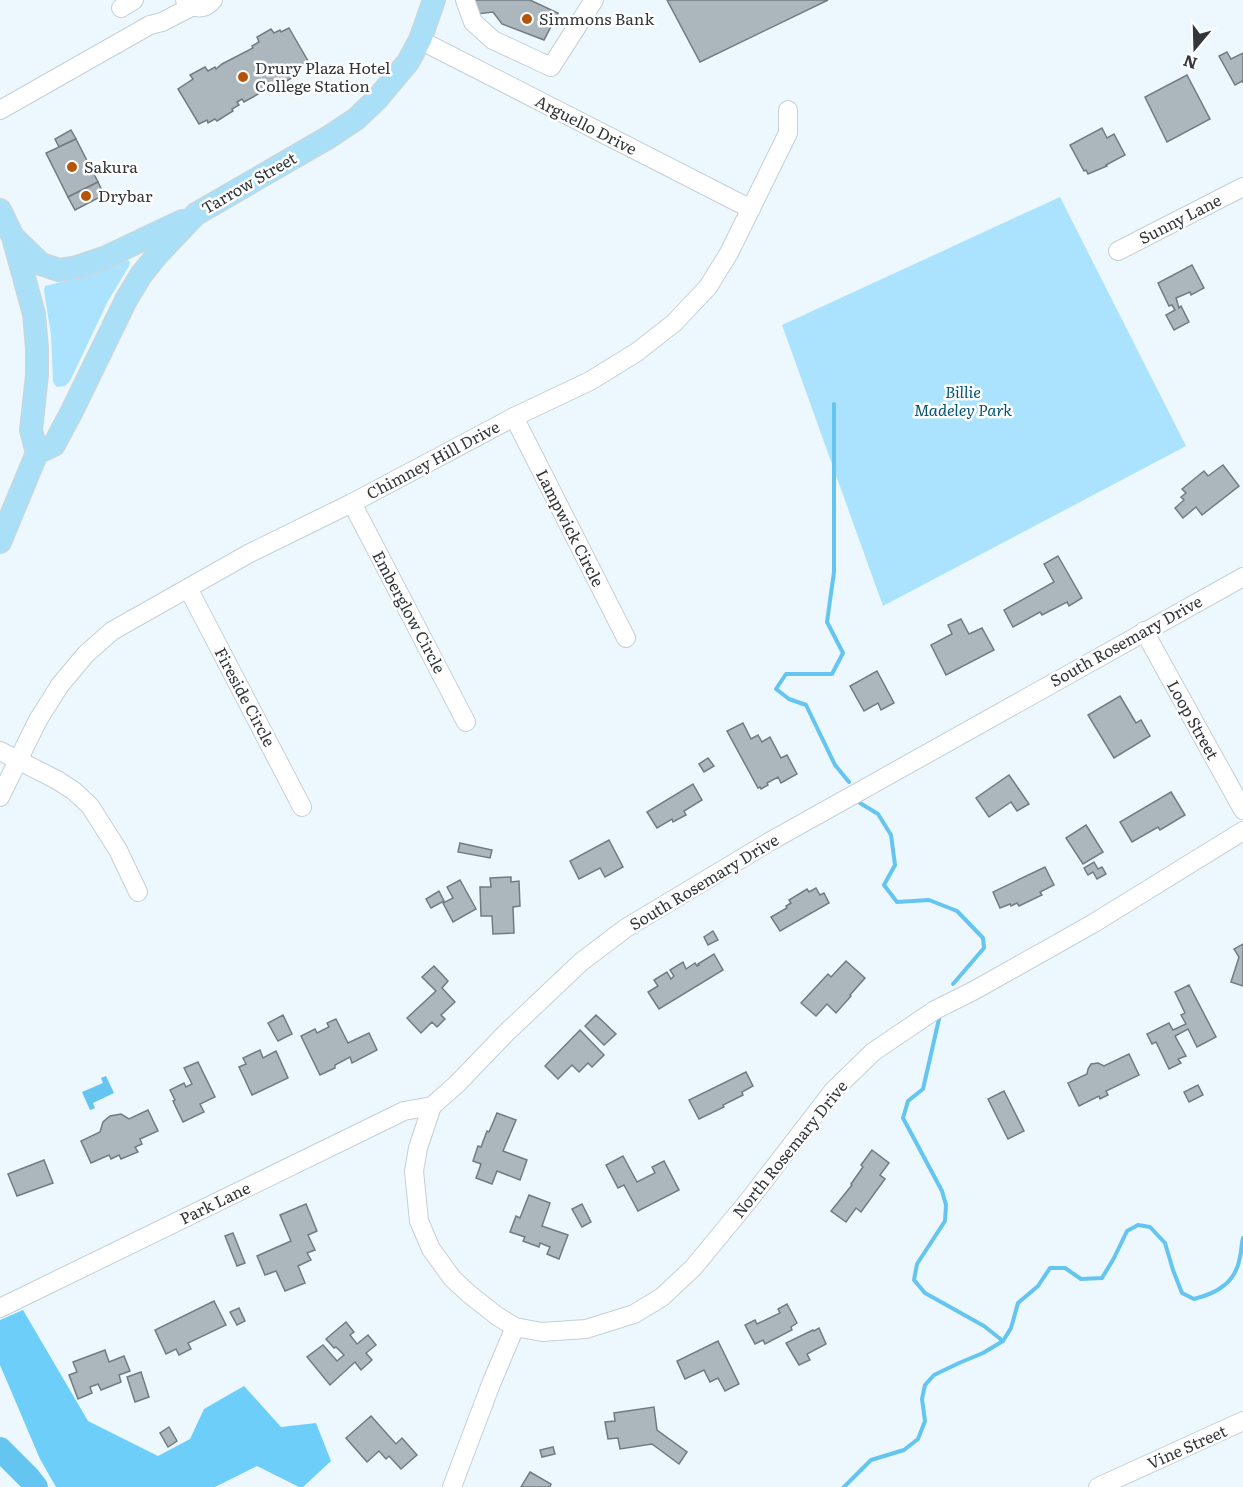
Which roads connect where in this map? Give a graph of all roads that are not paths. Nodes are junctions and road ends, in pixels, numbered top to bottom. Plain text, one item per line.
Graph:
1 (213, 0) edge
2 (434, 0) edge
3 (465, 0) edge
4 (594, 0) edge
5 (185, 2) edge
6 (420, 40) junction
7 (0, 110) edge
8 (788, 110) dead end
9 (1243, 187) edge
10 (751, 209) junction
11 (0, 210) edge
12 (196, 214) junction
13 (13, 237) junction
14 (1118, 251) dead end
15 (37, 375) junction
16 (72, 411) junction
17 (513, 417) junction
18 (37, 453) junction
19 (352, 503) junction
20 (0, 542) edge
21 (1243, 577) edge
22 (188, 588) junction
23 (1144, 631) junction
24 (626, 638) dead end
25 (466, 722) dead end
26 (0, 750) edge
27 (18, 759) junction
28 (0, 797) edge
29 (302, 807) dead end
30 (1243, 810) edge
31 (1243, 831) edge
32 (138, 892) dead end
33 (432, 1106) junction
34 (0, 1308) edge
35 (516, 1327) junction
36 (1243, 1421) edge
37 (452, 1487) edge
38 (1098, 1487) edge

1 - 5 street
2 - 6 main road, Tarrow Street
3 - 4 street
5 - 7 street
6 - 10 street, Arguello Drive
6 - 12 main road, Tarrow Street
8 - 10 street, Chimney Hill Drive
9 - 14 street, Sunny Lane
10 - 17 street, Chimney Hill Drive
11 - 13 main road
12 - 13 main road
12 - 16 main road, Tarrow Street
13 - 15 main road
15 - 16 main road
15 - 18 main road
16 - 18 main road, Tarrow Street
17 - 19 street, Chimney Hill Drive
17 - 24 street, Lampwick Circle
18 - 20 main road, Tarrow Street
19 - 22 street, Chimney Hill Drive
19 - 25 street, Emberglow Circle
21 - 23 street, South Rosemary Drive
22 - 27 street, Chimney Hill Drive
22 - 29 street, Fireside Circle
23 - 30 street, Loop Street
23 - 33 street, South Rosemary Drive
26 - 27 street
27 - 28 street, Chimney Hill Drive
27 - 32 street
31 - 35 street, North Rosemary Drive
33 - 34 street, Park Lane
33 - 35 street
35 - 37 street
36 - 38 street, Vine Street

